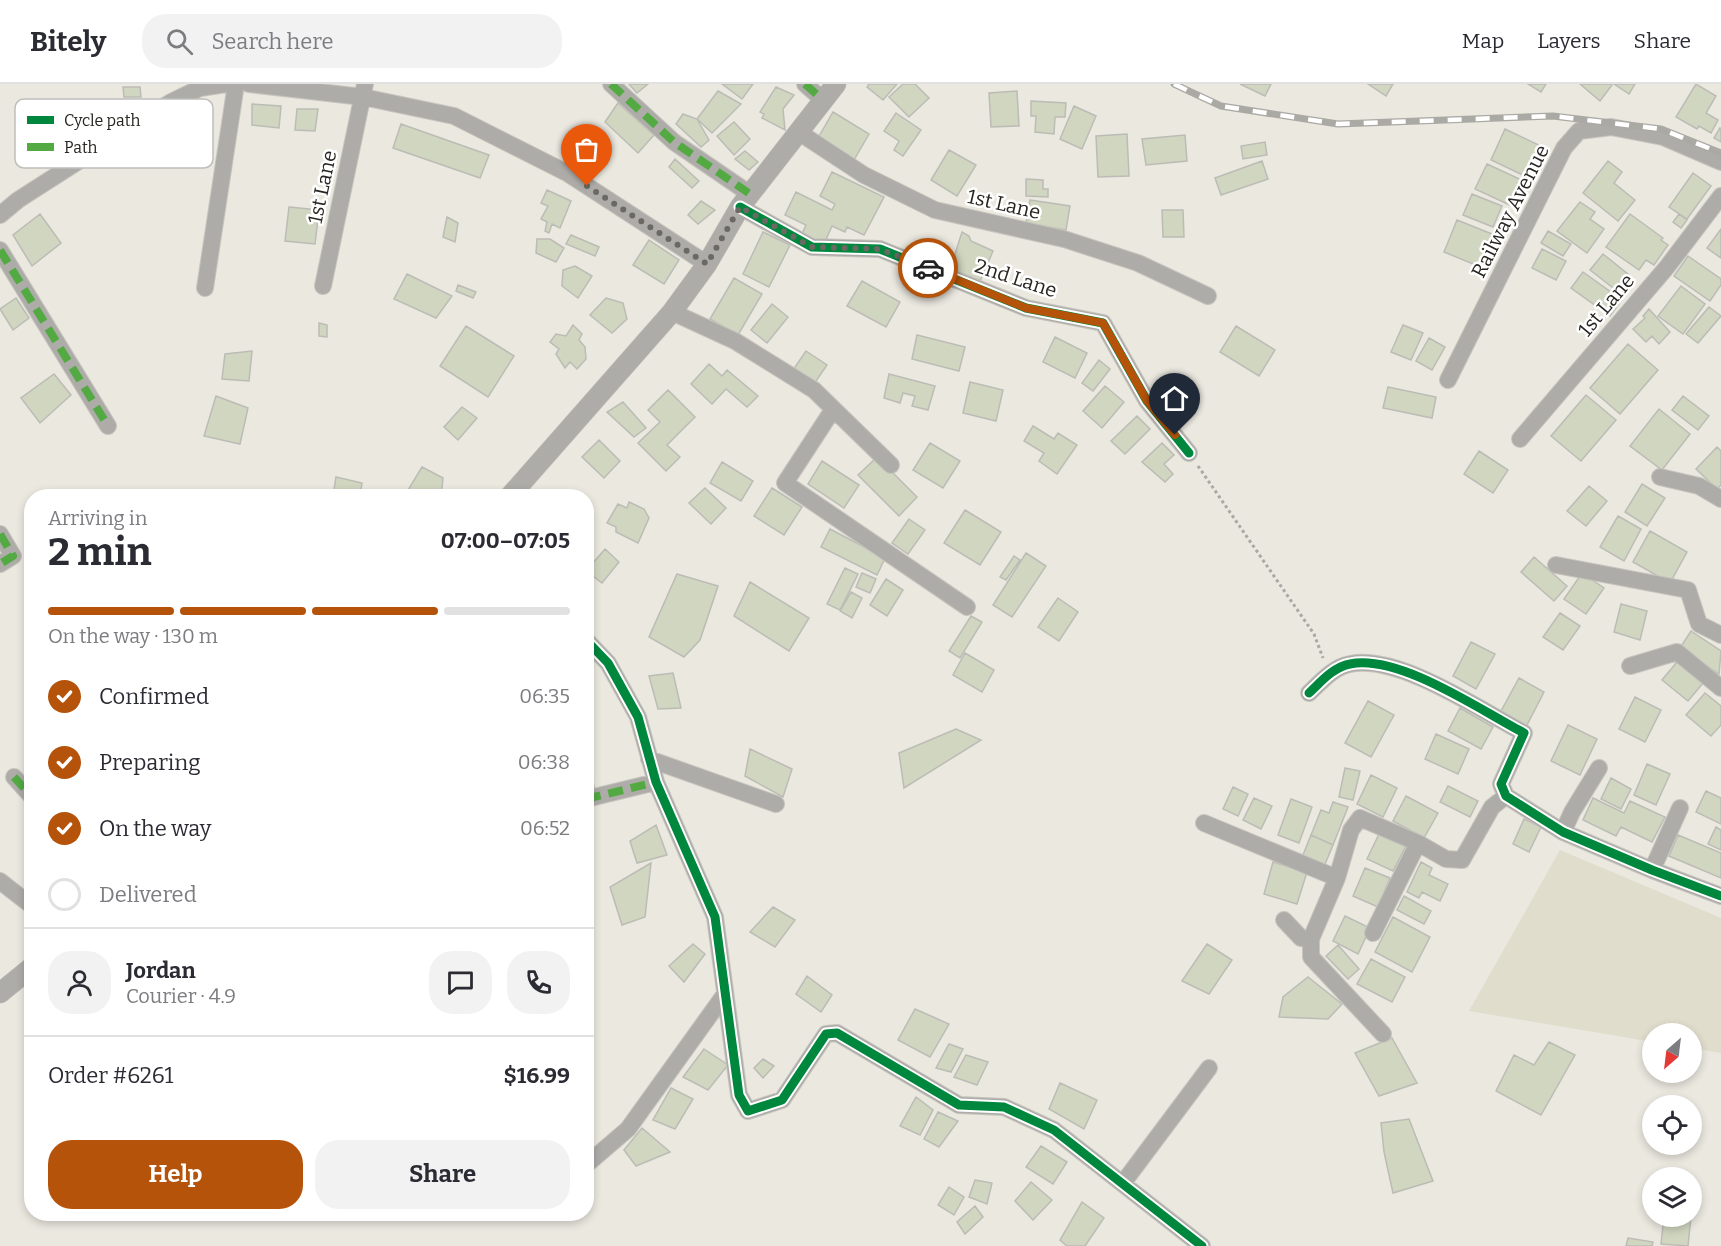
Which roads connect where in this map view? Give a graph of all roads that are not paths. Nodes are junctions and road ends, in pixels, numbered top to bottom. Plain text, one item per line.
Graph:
1 (226, 84) edge
2 (236, 84) edge
3 (249, 84) edge
4 (610, 84) edge
5 (805, 84) edge
6 (836, 84) edge
7 (364, 91) edge
8 (177, 99) edge
9 (822, 99) junction
10 (800, 133) junction
11 (1721, 162) edge
12 (68, 168) edge
13 (1721, 196) edge
14 (745, 200) junction
15 (0, 215) edge
16 (0, 250) edge
17 (707, 264) junction
18 (323, 286) dead end
19 (205, 288) dead end
20 (1208, 296) dead end
21 (672, 312) junction
22 (1448, 380) dead end
23 (832, 411) junction
24 (108, 426) dead end
25 (1520, 439) dead end
26 (1189, 453) road end
27 (891, 465) dead end
28 (1660, 477) dead end
29 (522, 489) edge
30 (1721, 499) edge
31 (0, 534) edge
32 (0, 564) edge
33 (1556, 565) dead end
34 (967, 607) dead end
35 (1721, 635) edge
36 (594, 648) edge
37 (1630, 666) dead end
38 (1721, 688) edge
39 (1309, 693) dead end
40 (649, 759) junction
41 (1599, 768) dead end
42 (14, 777) dead end
43 (656, 782) junction
44 (24, 788) edge
45 (1506, 796) junction
46 (594, 797) edge
47 (776, 804) dead end
48 (1680, 808) dead end
49 (1204, 823) dead end
50 (1563, 832) junction
51 (1418, 843) junction
52 (1652, 870) junction
53 (1337, 878) junction
54 (0, 881) edge
55 (1721, 896) edge
56 (24, 900) edge
57 (1284, 920) dead end
58 (1373, 933) dead end
59 (1311, 939) junction
60 (24, 974) edge
61 (0, 993) edge
62 (724, 994) junction
63 (1383, 1034) dead end
64 (1209, 1068) dead end
65 (594, 1158) edge
66 (1123, 1183) junction
67 (1202, 1246) edge

1 - 8 street
2 - 19 street
3 - 7 street
4 - 14 street, 2nd Lane
5 - 9 street
6 - 9 street
7 - 17 street
7 - 18 street, 1st Lane
9 - 10 street
10 - 14 street
10 - 20 street, 1st Lane
11 - 22 street, Railway Avenue
12 - 15 street
13 - 25 street, 1st Lane
14 - 17 street
14 - 26 street, 2nd Lane
16 - 24 street
17 - 21 street
21 - 23 street
21 - 29 street
23 - 27 street
23 - 34 street
28 - 30 street
31 - 32 street
33 - 35 street
36 - 40 street
37 - 38 street
39 - 45 street
40 - 43 street
40 - 47 street
41 - 50 street
42 - 44 street
43 - 46 street
43 - 62 street
45 - 50 street
45 - 51 street
48 - 52 street
49 - 53 street
50 - 52 street
51 - 53 street
51 - 58 street
52 - 55 street
53 - 59 street
54 - 56 street
57 - 59 street
59 - 63 street
60 - 61 street
62 - 65 street
62 - 66 street
64 - 66 street
66 - 67 street

